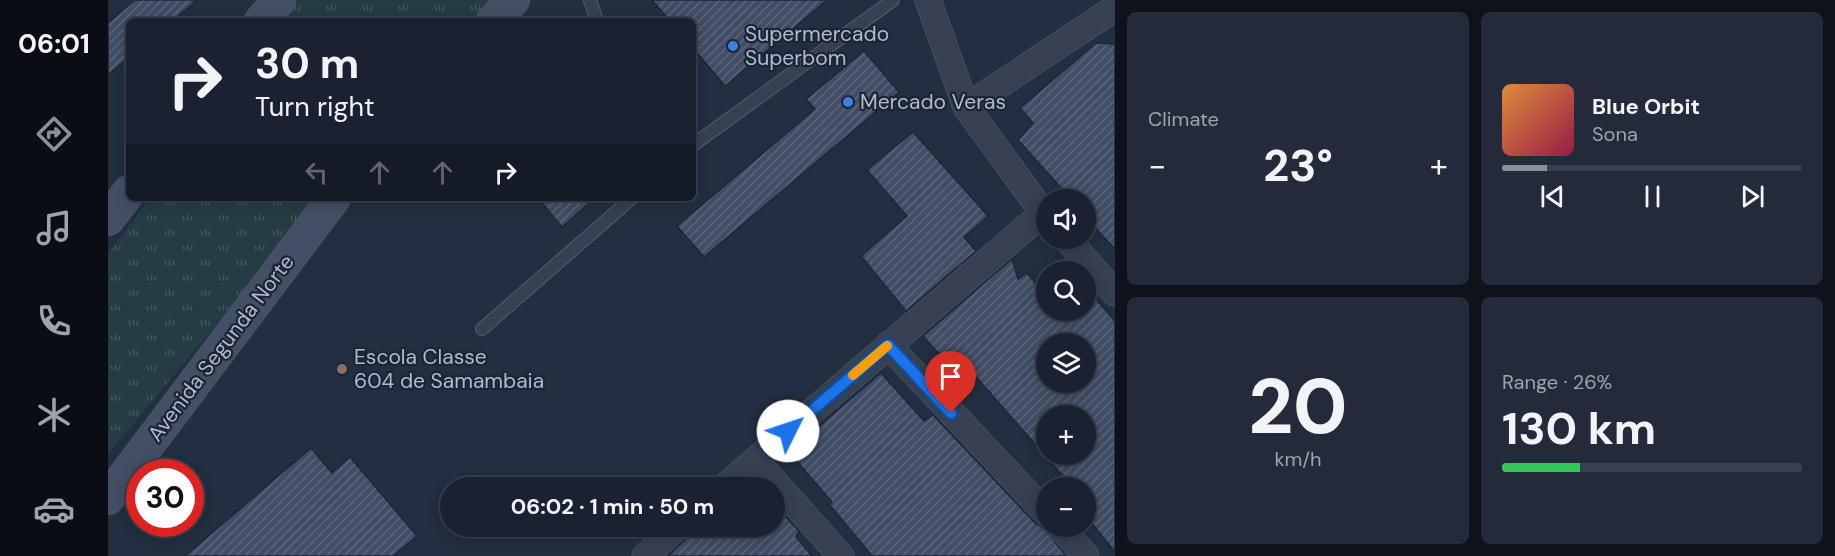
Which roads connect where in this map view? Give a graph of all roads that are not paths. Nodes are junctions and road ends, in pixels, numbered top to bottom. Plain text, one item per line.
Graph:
1 (279, 0) edge
2 (513, 0) edge
3 (590, 0) edge
4 (893, 0) edge
5 (928, 0) edge
6 (1114, 11) edge
7 (264, 18) edge
8 (496, 18) edge
9 (596, 18) edge
10 (966, 108) junction
11 (696, 143) edge
12 (126, 196) edge
13 (332, 201) edge
14 (629, 201) edge
15 (1036, 204) edge
16 (108, 219) edge
17 (1036, 223) edge
18 (1076, 249) edge
19 (1115, 293) edge
20 (482, 329) dead end
21 (888, 345) junction
22 (138, 456) junction
23 (755, 460) junction
24 (108, 476) edge
25 (736, 477) edge
26 (108, 498) edge
27 (1036, 502) edge
28 (667, 537) edge
29 (1069, 537) edge
30 (645, 556) edge
31 (842, 556) edge
32 (1086, 556) edge

1 - 7 main road
2 - 8 main road
3 - 9 lane
4 - 11 lane
5 - 10 street
6 - 10 street
10 - 15 street
12 - 16 main road
13 - 22 main road, Avenida Segunda Norte
14 - 20 lane
17 - 21 street
18 - 19 street
21 - 23 street
21 - 27 street
22 - 24 main road
22 - 26 main road, Avenida Segunda Norte
23 - 25 street
23 - 31 street
28 - 30 street
29 - 32 street

